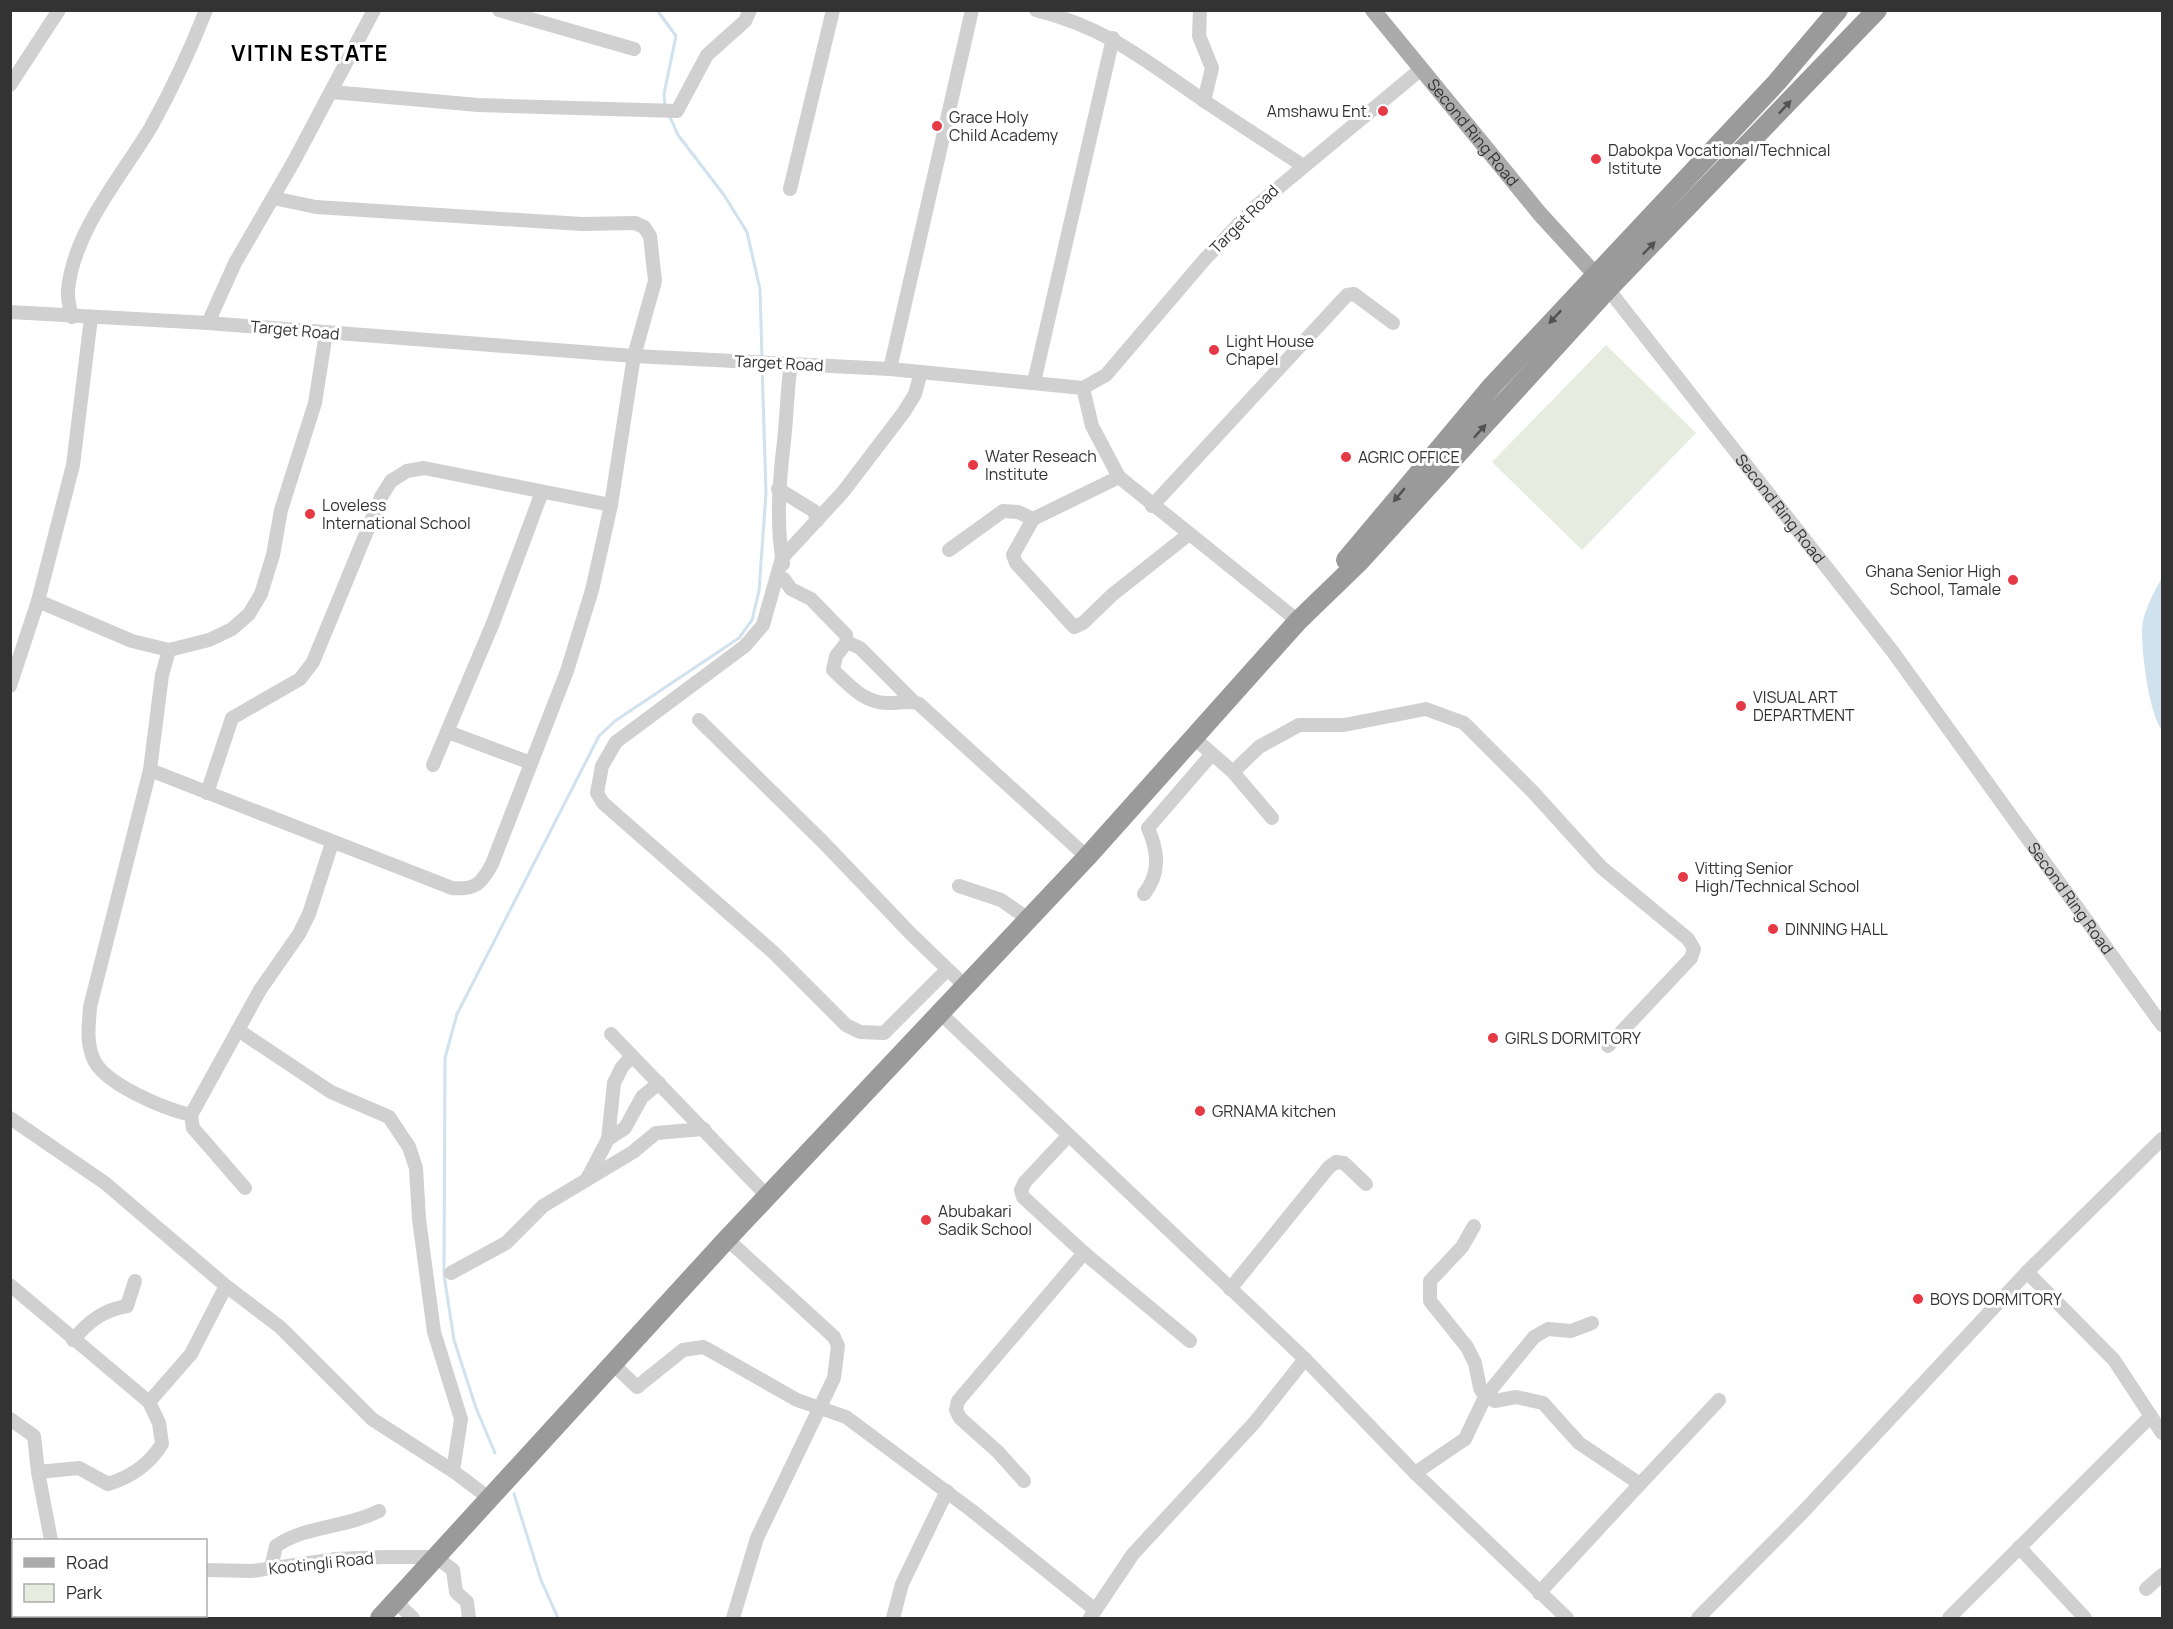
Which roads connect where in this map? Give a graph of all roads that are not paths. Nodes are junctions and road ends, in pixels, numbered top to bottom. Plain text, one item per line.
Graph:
1 (59, 10) edge
2 (206, 10) edge
3 (374, 10) edge
4 (499, 10) edge
5 (750, 10) edge
6 (833, 10) edge
7 (972, 10) edge
8 (1200, 10) edge
9 (1373, 10) edge
10 (1838, 10) edge
11 (1876, 10) edge
12 (1042, 11) edge
13 (1113, 38) junction
14 (634, 50) dead end
15 (1420, 70) junction
16 (10, 85) edge
17 (332, 92) junction
18 (1204, 101) junction
19 (1302, 165) junction
20 (790, 189) dead end
21 (273, 198) junction
22 (1602, 282) junction
23 (10, 312) edge
24 (72, 317) junction
25 (91, 318) junction
26 (208, 323) junction
27 (1393, 323) dead end
28 (326, 333) junction
29 (634, 356) junction
30 (787, 363) junction
31 (890, 369) junction
32 (921, 372) junction
33 (1034, 382) junction
34 (1083, 388) junction
35 (1119, 477) junction
36 (778, 489) junction
37 (542, 492) junction
38 (611, 506) junction
39 (1152, 506) junction
40 (1033, 519) junction
41 (816, 521) junction
42 (1189, 534) junction
43 (949, 550) dead end
44 (782, 558) junction
45 (784, 579) junction
46 (769, 599) junction
47 (38, 601) junction
48 (1298, 621) junction
49 (847, 642) junction
50 (170, 650) junction
51 (10, 686) edge
52 (914, 702) junction
53 (699, 720) dead end
54 (448, 732) junction
55 (1194, 738) junction
56 (1212, 754) junction
57 (531, 763) junction
58 (433, 765) dead end
59 (150, 770) junction
60 (1233, 772) junction
61 (207, 793) junction
62 (1272, 818) dead end
63 (332, 843) junction
64 (1086, 857) junction
65 (959, 886) dead end
66 (1144, 894) dead end
67 (1027, 918) junction
68 (947, 970) junction
69 (964, 984) junction
70 (939, 1011) junction
71 (2163, 1025) edge
72 (238, 1030) junction
73 (611, 1034) dead end
74 (1608, 1046) dead end
75 (632, 1056) junction
76 (659, 1083) junction
77 (191, 1116) junction
78 (10, 1118) edge
79 (704, 1130) junction
80 (1069, 1135) junction
81 (608, 1139) junction
82 (2163, 1139) edge
83 (587, 1179) junction
84 (1366, 1184) dead end
85 (245, 1188) dead end
86 (767, 1196) junction
87 (1474, 1226) dead end
88 (727, 1239) junction
89 (1084, 1253) junction
90 (2027, 1272) junction
91 (451, 1273) dead end
92 (135, 1281) dead end
93 (10, 1285) edge
94 (226, 1286) junction
95 (1230, 1289) junction
96 (1592, 1323) dead end
97 (73, 1340) junction
98 (1190, 1341) dead end
99 (1305, 1359) junction
100 (613, 1364) junction
101 (1485, 1397) junction
102 (1719, 1400) dead end
103 (148, 1401) junction
104 (818, 1407) junction
105 (2151, 1416) junction
106 (10, 1419) edge
107 (2163, 1433) edge
108 (453, 1471) junction
109 (38, 1472) junction
110 (1415, 1473) junction
111 (1024, 1481) dead end
112 (1640, 1484) junction
113 (947, 1491) junction
114 (495, 1492) junction
115 (379, 1511) dead end
116 (51, 1539) edge
117 (2019, 1547) junction
118 (436, 1557) junction
119 (271, 1568) junction
120 (207, 1570) edge
121 (2163, 1575) edge
122 (2146, 1589) dead end
123 (1539, 1593) junction
124 (395, 1601) junction
125 (1092, 1614) edge
126 (380, 1618) edge
127 (413, 1618) edge
128 (469, 1618) edge
129 (733, 1618) edge
130 (893, 1618) edge
131 (1567, 1618) edge
132 (1698, 1618) edge
133 (1949, 1618) edge
134 (2085, 1618) edge

1 - 16 street
2 - 24 street
3 - 17 street
4 - 14 street
5 - 17 street
6 - 20 street
7 - 31 street
8 - 18 street
9 - 15 main road, Second Ring Road
10 - 22 highway
22 -> 11 highway
12 - 13 street
13 - 18 street
13 - 33 street
15 - 19 street, Target Road
15 - 22 main road, Second Ring Road
17 - 21 street
18 - 19 street
19 - 34 street, Target Road
21 - 26 street
21 - 29 street
22 - 48 highway
22 - 71 street, Second Ring Road
23 - 24 street, Target Road
24 - 25 street, Target Road
25 - 26 street, Target Road
25 - 47 street
26 - 28 street, Target Road
27 - 39 street
28 - 29 street, Target Road
28 - 50 street
29 - 30 street, Target Road
29 - 38 street
30 - 31 street, Target Road
30 - 36 street
31 - 32 street, Target Road
32 - 33 street, Target Road
32 - 41 street
33 - 34 street, Target Road
34 - 35 street
35 - 39 street
35 - 40 street
36 - 41 street
36 - 44 street
37 - 38 street
37 - 54 street
37 - 61 street
38 - 57 street
39 - 42 street
40 - 42 street
40 - 43 street
41 - 44 street
42 - 48 street
44 - 45 street
44 - 46 street
45 - 46 street
45 - 49 street
46 - 68 street
47 - 50 street
47 - 51 street
48 - 55 highway
49 - 52 street
49 - 52 street
50 - 59 street
52 - 64 street
53 - 68 street
54 - 57 street
54 - 58 street
55 - 56 street
55 - 64 highway
56 - 60 street
56 - 66 street
57 - 63 street
59 - 61 street
59 - 77 street
60 - 62 street
60 - 74 street
61 - 63 street
63 - 72 street
64 - 67 highway
65 - 67 street
67 - 69 highway
68 - 69 street
69 - 70 highway
70 - 80 street
70 - 86 highway
72 - 77 street
72 - 108 street
73 - 75 street
75 - 76 street
75 - 81 street
76 - 79 street
76 - 81 street
77 - 85 street
78 - 94 street
79 - 83 street
79 - 86 street
80 - 89 street
80 - 95 street
81 - 83 street
82 - 90 street
83 - 91 street
84 - 95 street
86 - 88 highway
87 - 101 street
88 - 100 highway
88 - 104 street
89 - 98 street
89 - 111 street
90 - 105 street
90 - 132 street
92 - 97 street
93 - 97 street
94 - 103 street
94 - 108 street
95 - 99 street
96 - 101 street
97 - 103 street
99 - 110 street
99 - 125 street
100 - 104 street
100 - 114 highway
101 - 110 street
101 - 112 street
102 - 112 street
103 - 109 street
104 - 113 street
104 - 129 street
105 - 107 street
105 - 117 street
106 - 109 street
108 - 114 street
109 - 116 street
110 - 123 street
112 - 123 street
113 - 125 street
113 - 130 street
114 - 118 highway
115 - 119 street
117 - 133 street
117 - 134 street
118 - 119 street, Kootingli Road
118 - 124 highway
118 - 128 street
119 - 120 street, Kootingli Road
121 - 122 street
123 - 131 street
124 - 126 highway
124 - 127 street

